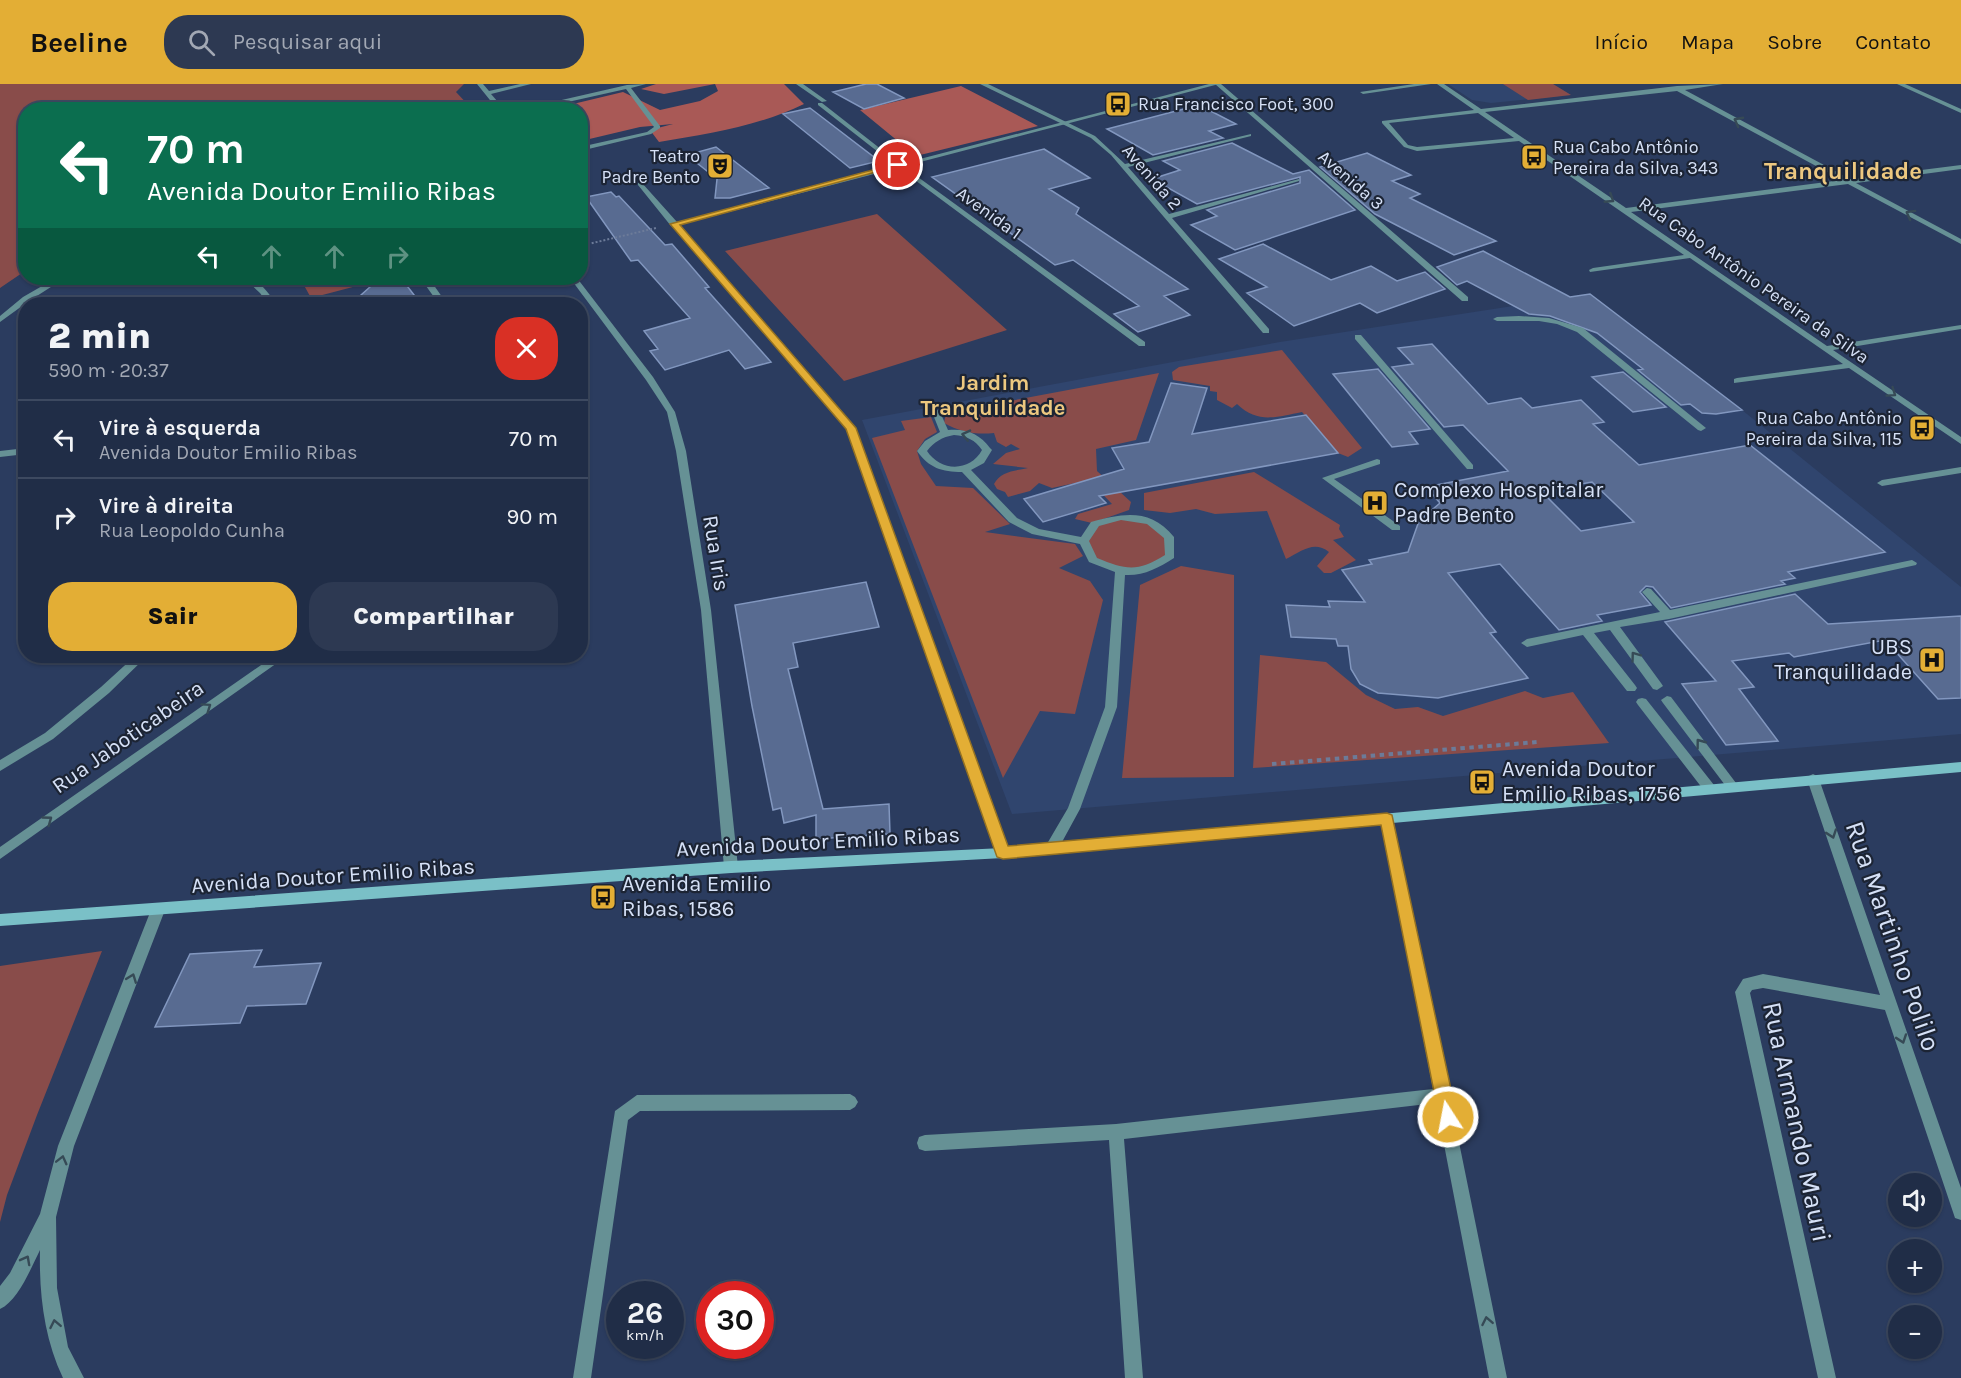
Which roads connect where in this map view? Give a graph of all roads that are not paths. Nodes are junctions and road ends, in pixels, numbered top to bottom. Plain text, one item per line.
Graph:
1 (480, 84) edge
2 (528, 84) edge
3 (643, 84) edge
4 (811, 84) edge
5 (983, 84) edge
6 (1217, 84) edge
7 (1428, 84) edge
8 (1440, 84) edge
9 (1669, 84) edge
10 (1720, 84) edge
11 (1900, 84) edge
12 (801, 85) edge
13 (627, 87) junction
14 (1677, 88) junction
15 (1363, 92) dead end
16 (487, 93) junction
17 (495, 102) edge
18 (558, 102) edge
19 (1478, 110) junction
20 (1961, 111) edge
21 (1067, 123) junction
22 (1250, 135) dead end
23 (1518, 139) junction
24 (588, 147) edge
25 (898, 165) junction
26 (1124, 166) junction
27 (1961, 167) edge
28 (1297, 180) dead end
29 (1850, 181) junction
30 (640, 184) dead end
31 (1628, 210) junction
32 (1168, 217) junction
33 (674, 224) junction
34 (1961, 242) edge
35 (1691, 256) junction
36 (1593, 270) dead end
37 (49, 285) edge
38 (256, 285) edge
39 (578, 285) edge
40 (430, 286) dead end
41 (29, 297) edge
42 (267, 297) edge
43 (438, 297) edge
44 (587, 297) edge
45 (588, 298) edge
46 (1465, 299) dead end
47 (18, 305) edge
48 (1497, 319) dead end
49 (0, 320) edge
50 (1961, 327) edge
51 (1266, 331) dead end
52 (1358, 337) dead end
53 (1142, 344) dead end
54 (1828, 348) junction
55 (1852, 365) junction
56 (1737, 381) dead end
57 (936, 412) dead end
58 (1701, 428) dead end
59 (945, 433) junction
60 (1961, 441) edge
61 (18, 453) edge
62 (0, 454) edge
63 (1377, 462) dead end
64 (1470, 467) dead end
65 (965, 469) junction
66 (1961, 470) edge
67 (1882, 483) dead end
68 (1396, 528) dead end
69 (1084, 542) junction
70 (1912, 563) dead end
71 (1120, 572) junction
72 (1647, 592) dead end
73 (1669, 615) junction
74 (1613, 626) junction
75 (1586, 631) junction
76 (1527, 644) dead end
77 (134, 663) edge
78 (271, 663) edge
79 (1657, 686) dead end
80 (1632, 688) dead end
81 (1667, 700) dead end
82 (1642, 702) dead end
83 (0, 766) edge
84 (1961, 767) edge
85 (1813, 779) junction
86 (1732, 786) junction
87 (1710, 789) junction
88 (1387, 819) junction
89 (1051, 849) junction
90 (1003, 853) junction
91 (0, 854) edge
92 (731, 867) junction
93 (158, 910) junction
94 (0, 920) edge
95 (1890, 1004) junction
96 (1444, 1095) junction
97 (850, 1102) dead end
98 (1116, 1132) junction
99 (925, 1143) dead end
100 (1961, 1212) edge
101 (48, 1217) junction
102 (0, 1300) edge
103 (75, 1378) edge
104 (582, 1378) edge
105 (1134, 1378) edge
106 (1498, 1378) edge
107 (1827, 1378) edge

1 - 16 street
2 - 16 street
3 - 13 street
4 - 12 street
5 - 21 street, Avenida 2
6 - 21 street
6 - 46 street, Avenida 3
7 - 15 street
8 - 19 street, Rua Cabo Antônio Pereira da Silva
9 - 14 street
10 - 14 street
11 - 20 street
12 - 25 street, Avenida 1
13 - 18 street
13 - 24 street
14 - 19 street
29 -> 14 street
16 - 17 street
19 - 23 street, Rua Cabo Antônio Pereira da Silva
19 - 23 street
21 - 25 street
21 - 26 street, Avenida 2
22 - 26 street
23 -> 31 street, Rua Cabo Antônio Pereira da Silva
25 - 33 street
25 - 53 street, Avenida 1
26 - 32 street, Avenida 2
27 - 29 street
28 - 32 street
29 - 31 street
34 -> 29 street
30 - 33 street
31 - 35 street, Rua Cabo Antônio Pereira da Silva
32 - 51 street, Avenida 2
33 - 90 street
35 - 36 street
35 - 54 street, Rua Cabo Antônio Pereira da Silva
37 - 41 street
38 - 42 street
39 - 44 street, Rua Iris
40 - 43 street
45 - 92 street, Rua Iris
47 - 49 street
48 - 58 street
50 - 54 street
52 - 64 street
54 - 55 street, Rua Cabo Antônio Pereira da Silva
55 - 56 street
55 -> 60 street, Rua Cabo Antônio Pereira da Silva
57 - 59 street
65 -> 59 street
59 - 65 street
61 - 62 street
63 - 68 street
65 - 69 street
66 - 67 street
69 - 71 street
69 - 71 street
70 - 73 street
71 - 89 street
72 - 73 street
73 - 74 street
74 - 75 street
79 -> 74 street
75 - 76 street
75 - 80 street
77 - 83 street
91 -> 78 street, Rua Jaboticabeira
86 -> 81 street
82 - 87 street
84 - 85 main road, Avenida Doutor Emilio Ribas
85 - 86 main road, Avenida Doutor Emilio Ribas
85 -> 95 street, Rua Martinho Polilo
86 - 87 main road, Avenida Doutor Emilio Ribas
87 - 88 main road, Avenida Doutor Emilio Ribas
88 - 89 main road, Avenida Doutor Emilio Ribas
88 - 96 street
89 - 90 main road, Avenida Doutor Emilio Ribas
90 - 92 main road, Avenida Doutor Emilio Ribas
92 - 93 main road, Avenida Doutor Emilio Ribas
93 - 94 main road, Avenida Doutor Emilio Ribas
101 -> 93 street
95 -> 100 street, Rua Martinho Polilo
95 - 107 street, Rua Armando Mauri
96 - 98 street
106 -> 96 street
97 - 104 street
98 - 99 street
98 - 105 street
102 -> 101 street
103 -> 101 street

